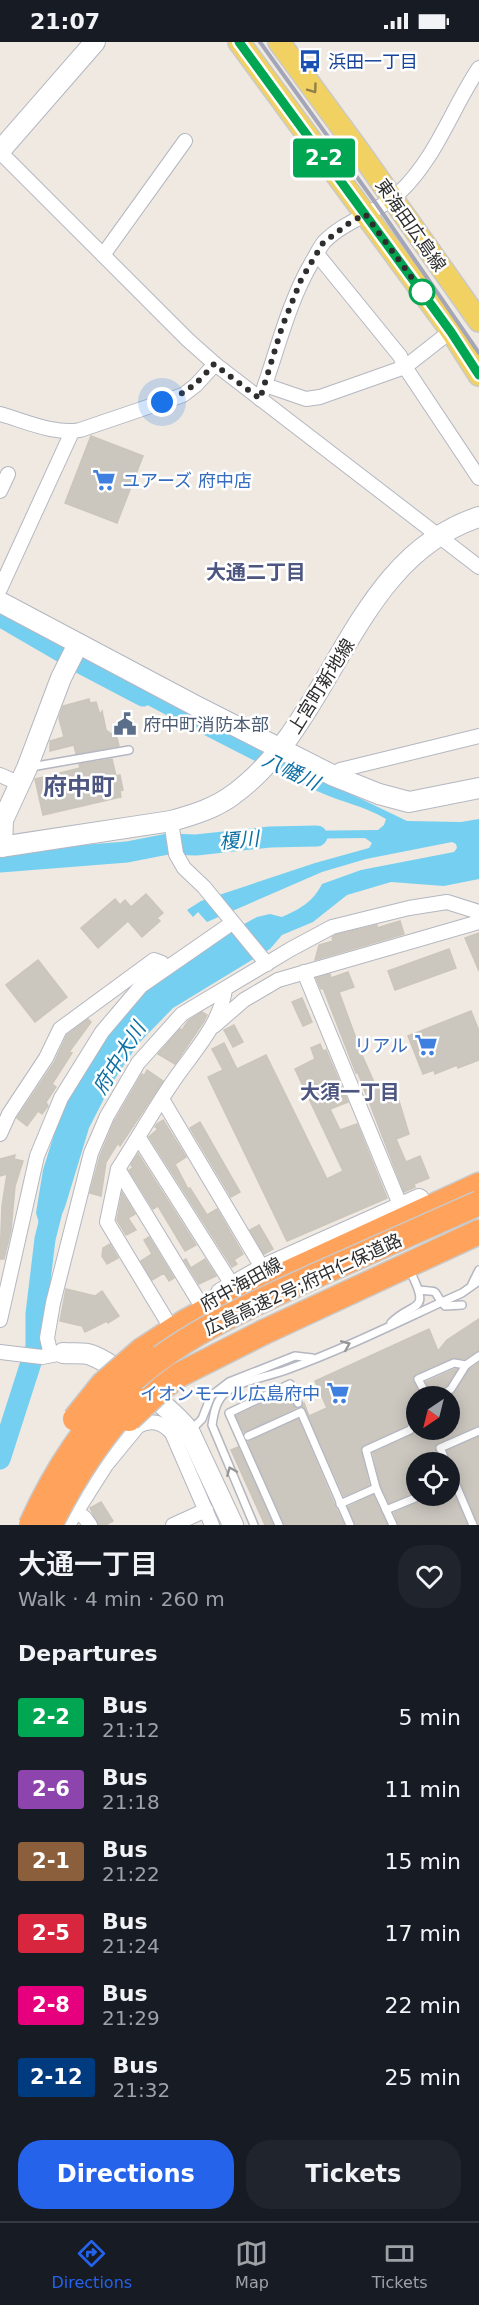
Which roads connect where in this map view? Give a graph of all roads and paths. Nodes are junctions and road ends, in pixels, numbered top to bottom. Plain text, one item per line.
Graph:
1 (95, 42) edge
2 (239, 42) edge
3 (279, 42) edge
4 (479, 68) edge
5 (185, 141) dead end
6 (0, 151) edge
7 (393, 198) junction
8 (365, 214) junction
9 (317, 254) junction
10 (104, 255) junction
11 (477, 314) edge
12 (451, 332) junction
13 (214, 364) junction
14 (405, 367) junction
15 (479, 375) edge
16 (265, 384) junction
17 (260, 399) junction
18 (0, 414) edge
19 (72, 432) junction
20 (8, 474) dead end
21 (479, 478) edge
22 (0, 491) edge
23 (479, 517) edge
24 (439, 536) junction
25 (475, 559) edge
26 (0, 589) edge
27 (0, 602) edge
28 (78, 644) junction
29 (479, 736) edge
30 (129, 750) dead end
31 (274, 757) junction
32 (0, 775) edge
33 (23, 776) junction
34 (334, 776) junction
35 (479, 788) edge
36 (172, 828) junction
37 (1, 847) edge
38 (479, 912) edge
39 (479, 922) edge
40 (233, 925) junction
41 (264, 961) junction
42 (166, 968) junction
43 (304, 972) junction
44 (225, 989) junction
45 (211, 1028) junction
46 (162, 1099) junction
47 (0, 1134) edge
48 (139, 1138) junction
49 (118, 1169) junction
50 (479, 1172) edge
51 (479, 1185) edge
52 (479, 1203) edge
53 (401, 1208) junction
54 (479, 1219) edge
55 (479, 1232) edge
56 (479, 1244) edge
57 (263, 1269) junction
58 (479, 1270) edge
59 (479, 1281) edge
60 (415, 1283) junction
61 (233, 1286) junction
62 (471, 1286) junction
63 (442, 1302) junction
64 (201, 1305) junction
65 (462, 1305) dead end
66 (0, 1320) edge
67 (170, 1326) junction
68 (387, 1327) junction
69 (0, 1352) edge
70 (52, 1355) junction
71 (479, 1356) edge
72 (314, 1358) junction
73 (466, 1365) junction
74 (119, 1371) junction
75 (422, 1386) edge
76 (453, 1386) edge
77 (154, 1399) junction
78 (298, 1403) dead end
79 (189, 1431) junction
80 (479, 1431) edge
81 (406, 1432) edge
82 (248, 1436) dead end
83 (442, 1452) edge
84 (376, 1488) junction
85 (460, 1498) edge
86 (406, 1502) edge
87 (340, 1504) junction
88 (214, 1506) junction
89 (76, 1510) junction
90 (386, 1510) junction
91 (248, 1512) junction
92 (22, 1525) edge
93 (30, 1525) edge
94 (50, 1525) edge
95 (55, 1525) edge
96 (68, 1525) edge
97 (90, 1525) edge
98 (172, 1525) edge
99 (212, 1525) edge
100 (233, 1525) edge
101 (254, 1525) edge
102 (279, 1525) edge
103 (350, 1525) edge
104 (393, 1525) edge
105 (473, 1525) edge

1 - 6 main road
2 - 8 main road, 東海田広島線
3 -> 7 main road, 東海田広島線
4 - 7 street
5 - 10 street
6 - 10 street
7 - 8 street
7 - 11 main road, 東海田広島線
8 - 9 street
8 - 12 main road, 東海田広島線
9 - 14 street
9 - 16 street
10 - 13 street
12 - 14 street
12 - 15 main road, 東海田広島線
13 - 17 street
13 - 19 street
14 - 16 street
14 - 21 street
16 - 17 street
17 - 24 street
18 - 19 street
19 - 26 street
20 - 22 street
23 - 24 main road, 上宮町新地線
24 - 25 street
24 - 31 main road, 上宮町新地線
27 - 28 main road
28 - 31 main road
28 - 33 main road
29 - 34 street
30 - 33 lane
31 - 34 main road
31 - 36 main road, 上宮町新地線
32 - 33 street
33 - 37 main road
34 - 35 main road
36 - 37 main road, 上宮町新地線
36 - 40 street
38 - 41 street
39 - 43 street
40 - 41 street
40 - 42 street
41 - 44 street
42 - 47 street
42 - 66 street
43 - 45 street
43 - 53 street
44 - 45 street
44 - 70 street
45 - 46 street
46 - 48 street
46 - 57 street
48 - 49 street
48 - 61 street
49 - 64 street
49 - 67 street
50 - 53 main road, 府中海田線
51 - 93 highway, bridge
52 - 93 highway, 広島高速2号;府中仁保道路, bridge
53 - 57 main road, 府中海田線
54 - 94 highway, 広島高速2号;府中仁保道路, bridge
55 - 95 highway, bridge
56 - 60 main road
57 - 61 main road, 府中海田線
58 - 62 lane
59 - 62 lane
60 - 63 lane
60 - 68 lane
60 - 77 main road
61 - 64 main road, 府中海田線
62 - 63 lane
63 - 65 lane
63 - 68 lane
64 - 67 main road, 府中海田線
67 - 74 main road, 府中海田線
72 -> 68 lane
69 - 70 street
70 - 74 main road
71 - 73 lane
72 - 79 lane
91 -> 72 lane
73 - 75 lane
73 - 76 lane
74 - 77 main road
74 - 92 main road, 府中海田線
77 - 79 main road
78 - 102 lane
79 - 88 main road
80 - 83 lane
81 - 84 lane
82 - 87 lane
84 - 87 lane
84 - 90 lane
85 - 105 lane
86 - 90 lane
87 - 103 lane
88 - 89 street
88 - 91 lane
88 - 98 street
88 - 99 street
88 - 100 main road
89 - 96 street
89 - 97 street
90 - 104 lane
91 - 101 lane

